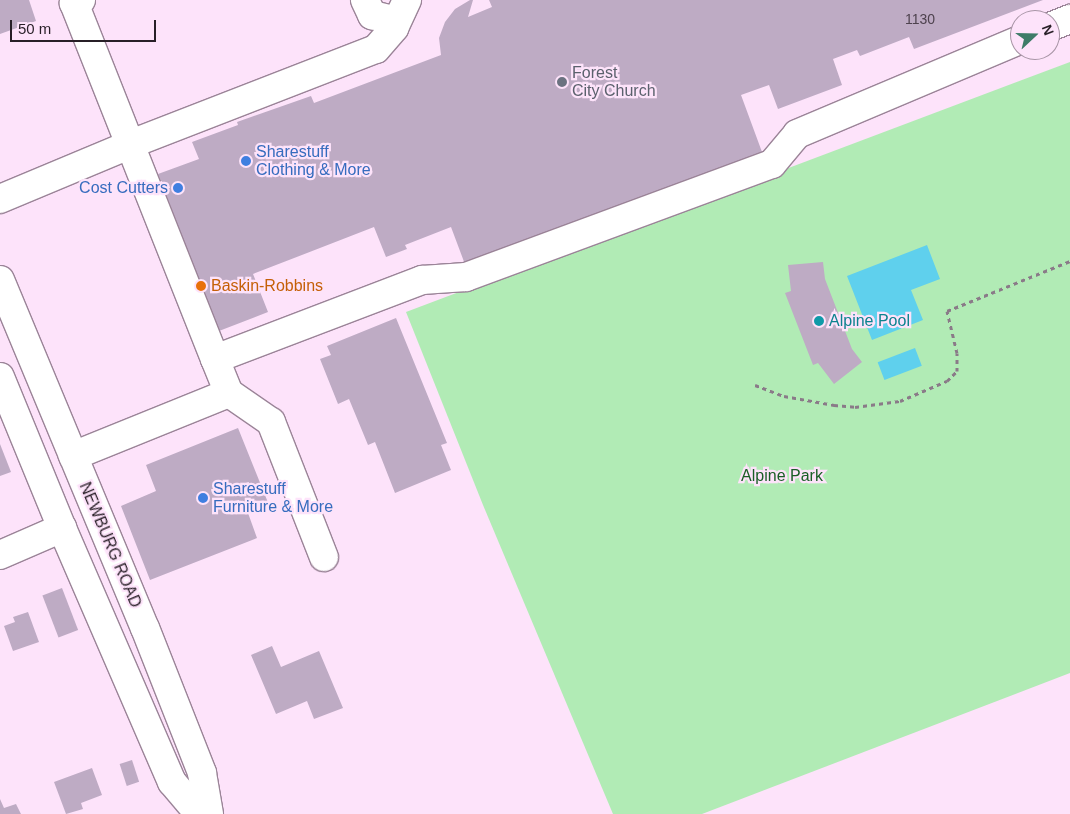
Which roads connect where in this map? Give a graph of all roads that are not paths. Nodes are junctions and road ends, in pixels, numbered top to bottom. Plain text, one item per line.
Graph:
1 (365, 0) edge
2 (76, 1) edge
3 (396, 12) edge
4 (1010, 44) edge
5 (129, 145) junction
6 (0, 199) edge
7 (0, 280) edge
8 (215, 359) junction
9 (0, 377) edge
10 (229, 393) junction
11 (73, 456) junction
12 (38, 469) junction
13 (62, 528) junction
14 (0, 555) edge
15 (324, 557) dead end
16 (199, 814) edge
17 (209, 814) edge

1 - 3 main road
2 - 5 main road
3 - 5 main road
4 - 8 main road
5 - 6 main road
5 - 8 main road
7 - 11 main road, NEWBURG ROAD
8 - 10 main road
9 - 12 main road
10 - 11 main road
10 - 15 main road
11 - 12 main road
11 - 17 main road, NEWBURG ROAD
12 - 13 main road
13 - 14 main road
13 - 16 main road

